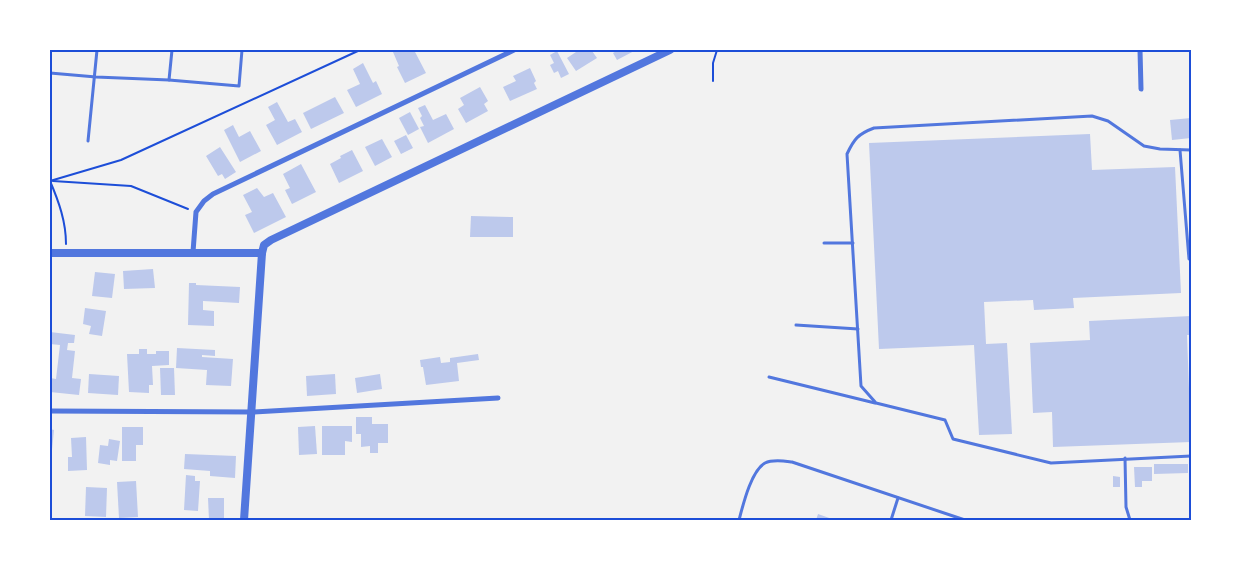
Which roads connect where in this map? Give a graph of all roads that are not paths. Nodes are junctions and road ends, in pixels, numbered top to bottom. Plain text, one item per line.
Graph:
1 (97, 50) edge
2 (172, 50) edge
3 (242, 50) edge
4 (514, 50) edge
5 (670, 50) edge
6 (1140, 50) edge
7 (50, 73) edge
8 (96, 77) junction
9 (169, 80) junction
10 (1141, 89) dead end
11 (88, 141) dead end
12 (1180, 150) junction
13 (1191, 150) edge
14 (824, 243) dead end
15 (853, 243) junction
16 (193, 252) junction
17 (50, 253) edge
18 (262, 253) junction
19 (1191, 260) edge
20 (796, 325) dead end
21 (858, 329) junction
22 (770, 377) dead end
23 (498, 398) dead end
24 (876, 403) junction
25 (50, 411) edge
26 (252, 412) junction
27 (1191, 456) edge
28 (1124, 458) junction
29 (898, 498) junction
30 (244, 520) edge
31 (738, 520) edge
32 (891, 520) edge
33 (965, 520) edge
34 (1130, 520) edge

1 - 8 lane
2 - 9 lane
3 - 9 lane
4 - 16 street
5 - 18 street
6 - 10 street
7 - 8 lane
8 - 9 lane
8 - 11 lane
12 - 13 lane
12 - 15 lane
12 - 19 lane
14 - 15 lane
15 - 21 lane
16 - 17 street
16 - 18 street
18 - 26 street
20 - 21 lane
21 - 24 lane
22 - 24 lane
23 - 26 street
24 - 28 lane
25 - 26 street
26 - 30 street
27 - 28 lane
28 - 34 lane
29 - 31 lane
29 - 32 lane
29 - 33 lane

